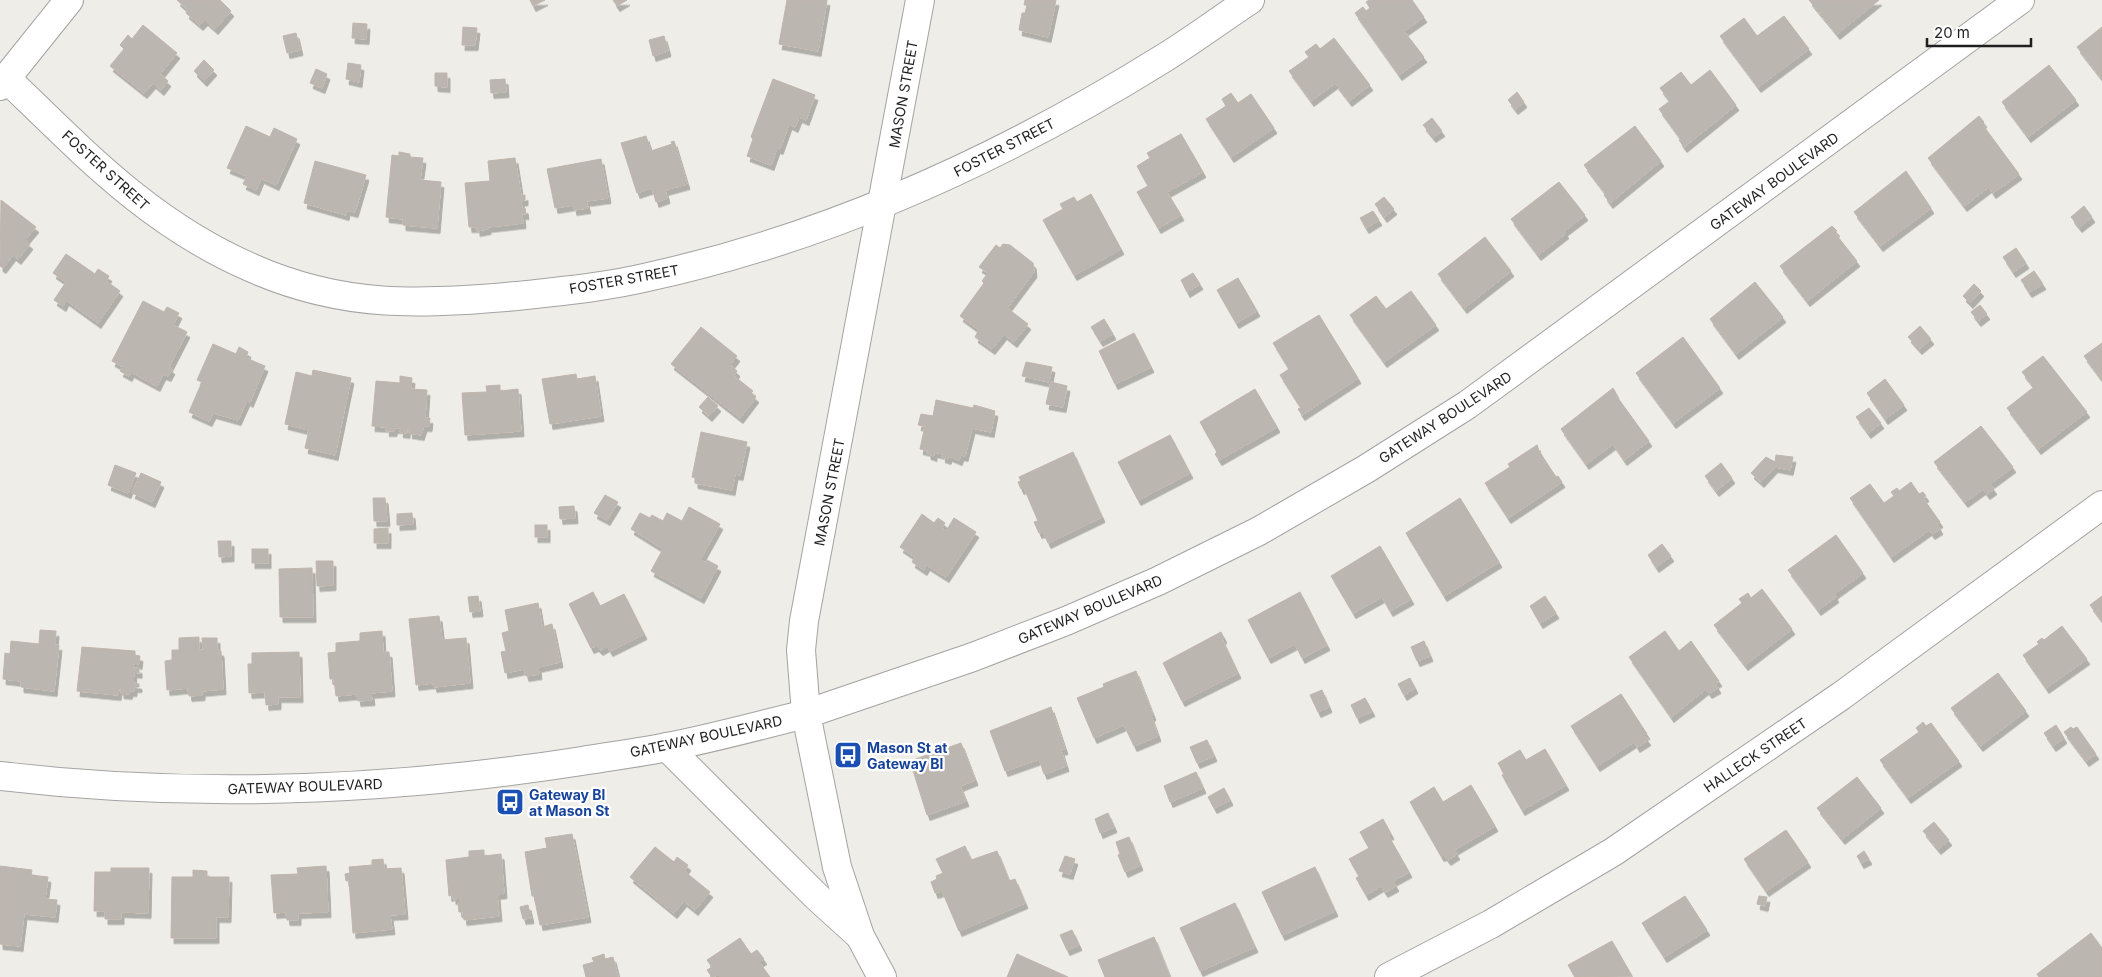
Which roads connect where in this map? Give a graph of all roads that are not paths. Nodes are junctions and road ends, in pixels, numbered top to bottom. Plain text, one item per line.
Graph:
1 (69, 0) edge
2 (920, 0) edge
3 (1250, 0) edge
4 (2020, 0) edge
5 (3, 82) edge
6 (883, 202) junction
7 (2102, 505) edge
8 (806, 714) junction
9 (667, 747) junction
10 (0, 776) edge
11 (860, 936) junction
12 (882, 977) edge
13 (1389, 977) edge

1 - 5 street
2 - 6 street, MASON STREET
3 - 6 street, FOSTER STREET
4 - 8 street, GATEWAY BOULEVARD
5 - 6 street, FOSTER STREET
6 - 8 street, MASON STREET
7 - 13 street, HALLECK STREET
8 - 9 street, GATEWAY BOULEVARD
8 - 11 street, MASON STREET
9 - 10 street, GATEWAY BOULEVARD
9 - 11 street
11 - 12 street, MASON STREET

